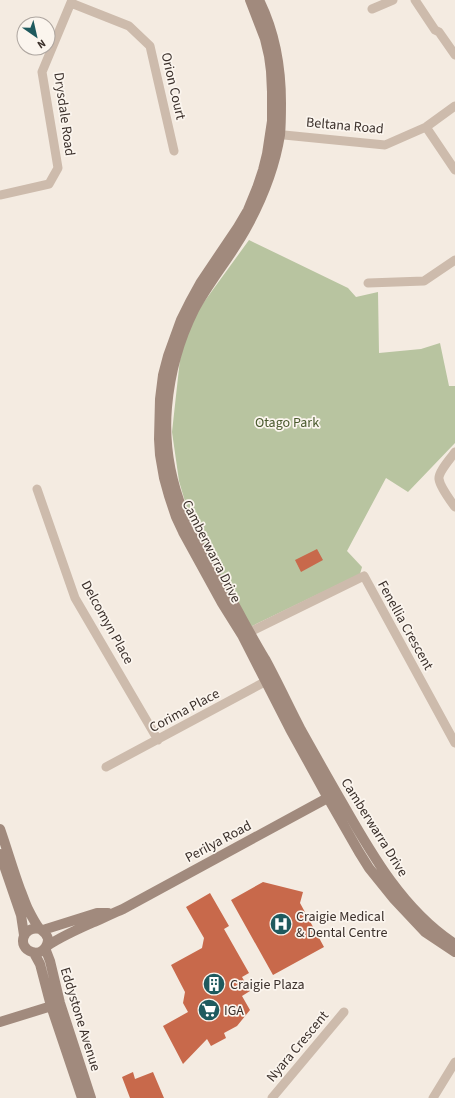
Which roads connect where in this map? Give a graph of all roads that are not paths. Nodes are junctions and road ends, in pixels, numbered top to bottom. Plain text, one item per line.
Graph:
1 (250, 0) edge
2 (259, 0) edge
3 (393, 0) edge
4 (415, 0) edge
5 (422, 0) edge
6 (71, 2) edge
7 (372, 8) dead end
8 (439, 32) junction
9 (455, 55) edge
10 (455, 106) edge
11 (426, 127) junction
12 (275, 134) junction
13 (174, 151) dead end
14 (455, 170) edge
15 (0, 195) edge
16 (455, 260) edge
17 (368, 283) dead end
18 (455, 452) edge
19 (38, 489) dead end
20 (455, 507) edge
21 (246, 634) junction
22 (270, 679) junction
23 (158, 740) junction
24 (455, 743) edge
25 (106, 767) dead end
26 (332, 796) junction
27 (0, 829) edge
28 (0, 854) edge
29 (112, 913) junction
30 (41, 929) junction
31 (24, 935) junction
32 (455, 944) edge
33 (46, 947) junction
34 (455, 952) edge
35 (34, 953) junction
36 (56, 1004) junction
37 (344, 1012) dead end
38 (0, 1022) edge
39 (455, 1062) edge
40 (82, 1098) edge
41 (91, 1098) edge
42 (272, 1098) edge
43 (433, 1098) edge

1 - 12 street, Camberwarra Drive
2 - 12 street, Camberwarra Drive
3 - 7 street
4 - 8 street
5 - 8 street
6 - 13 street, Orion Court
6 - 15 street, Drysdale Road
8 - 9 street
10 - 11 street, Beltana Road
11 - 12 street, Beltana Road
11 - 14 street
12 - 21 street, Camberwarra Drive
16 - 17 street
18 - 20 street
19 - 23 street, Delcomyn Place
21 - 22 street, Camberwarra Drive
21 - 24 street, Fenellia Crescent
22 - 23 street, Corima Place
22 - 26 street, Camberwarra Drive
23 - 25 street, Corima Place
26 - 29 street, Perilya Road
26 - 32 street, Camberwarra Drive
26 - 34 street, Camberwarra Drive
27 - 30 street
28 - 31 street
29 - 30 street, Perilya Road
29 - 33 street, Perilya Road
30 - 31 street
30 - 33 street
31 - 35 street
33 - 35 street
33 - 36 street, Eddystone Avenue
35 - 36 street, Eddystone Avenue
36 - 38 street
36 - 40 street, Eddystone Avenue
36 - 41 street, Eddystone Avenue
37 - 42 street, Nyara Crescent
39 - 43 street

